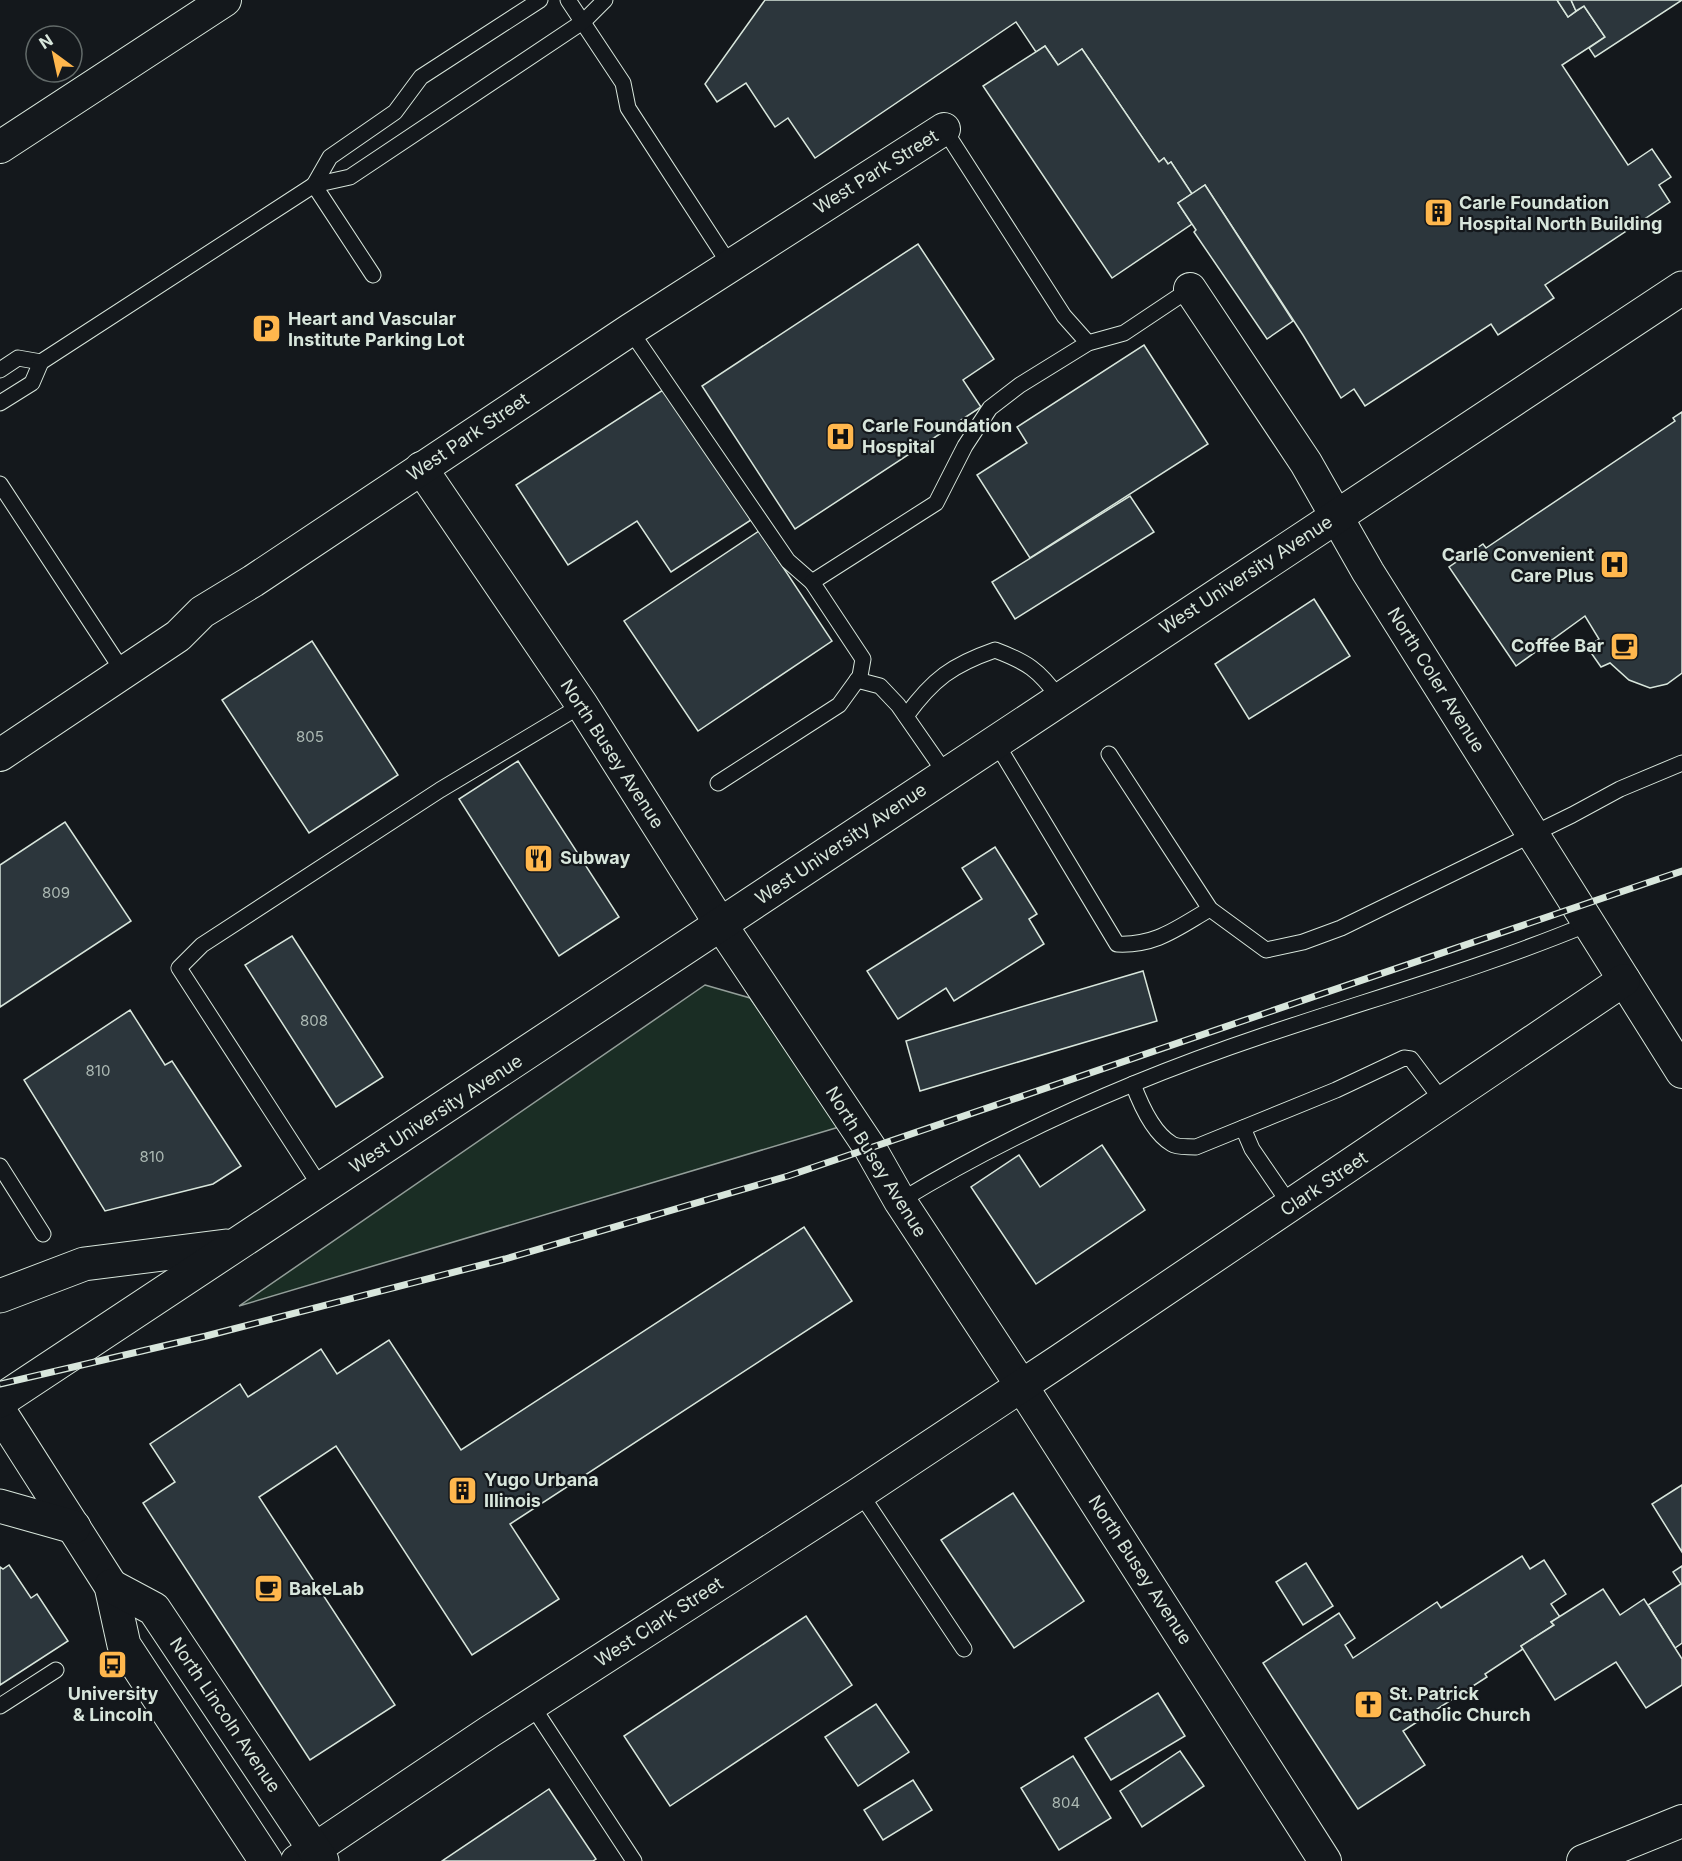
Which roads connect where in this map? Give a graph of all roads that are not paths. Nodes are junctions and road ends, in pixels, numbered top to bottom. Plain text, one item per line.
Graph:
1 (225, 0) edge
2 (540, 0) edge
3 (568, 0) edge
4 (605, 0) edge
5 (584, 21) junction
6 (945, 129) joint
7 (0, 147) edge
8 (314, 185) junction
9 (730, 265) junction
10 (373, 275) dead end
11 (1682, 288) edge
12 (1190, 290) joint
13 (630, 330) junction
14 (1088, 343) junction
15 (41, 362) junction
16 (0, 370) edge
17 (0, 403) edge
18 (421, 468) junction
19 (0, 484) edge
20 (1338, 514) junction
21 (812, 582) junction
22 (123, 673) junction
23 (857, 680) junction
24 (1059, 698) junction
25 (582, 705) junction
26 (906, 716) junction
27 (995, 741) junction
28 (1109, 754) dead end
29 (0, 755) edge
30 (1682, 763) edge
31 (946, 774) junction
32 (718, 783) dead end
33 (1532, 834) junction
34 (1210, 909) junction
35 (1588, 924) junction
36 (721, 925) junction
37 (1624, 980) junction
38 (1682, 1071) edge
39 (1133, 1084) junction
40 (1444, 1103) junction
41 (1243, 1128) junction
42 (0, 1166) edge
43 (322, 1189) junction
44 (900, 1201) junction
45 (1291, 1206) junction
46 (43, 1234) dead end
47 (234, 1245) junction
48 (0, 1296) edge
49 (1021, 1385) junction
50 (0, 1401) edge
51 (0, 1412) edge
52 (860, 1493) junction
53 (0, 1506) edge
54 (74, 1527) junction
55 (111, 1586) junction
56 (964, 1649) dead end
57 (56, 1670) dead end
58 (531, 1704) junction
59 (0, 1706) edge
60 (1682, 1821) edge
61 (311, 1857) edge
62 (266, 1861) edge
63 (634, 1861) edge
64 (1325, 1861) edge
65 (1583, 1861) edge

1 - 7 street
2 - 8 lane
3 - 5 lane
4 - 5 lane
5 - 8 lane
5 - 9 lane
6 - 9 street, West Park Street
6 - 14 lane
8 - 10 lane
8 - 15 lane
9 - 13 street, West Park Street
11 - 20 main road, West University Avenue
12 - 14 lane
12 - 20 street, North Coler Avenue
13 - 18 street, West Park Street
13 - 21 lane
14 - 21 lane
15 - 16 lane
15 - 17 lane
18 - 22 street, West Park Street
18 - 25 street, North Busey Avenue
19 - 22 lane
20 - 24 main road, West University Avenue
20 - 33 street, North Coler Avenue
21 - 23 lane
22 - 29 street, West Park Street
23 - 26 lane
23 - 32 lane
24 - 26 lane
24 - 27 main road, West University Avenue
25 - 36 street, North Busey Avenue
25 - 43 lane
26 - 31 lane
27 - 31 main road, West University Avenue
27 - 34 lane
28 - 34 lane
30 - 33 lane
31 - 36 main road, West University Avenue
33 - 34 lane
33 - 35 street, North Coler Avenue
35 - 37 street, North Coler Avenue
35 - 39 lane
36 - 43 main road, West University Avenue
36 - 44 street, North Busey Avenue
37 - 38 street, North Coler Avenue
37 - 40 street, Clark Street
39 - 41 lane
39 - 44 lane
40 - 41 lane
40 - 45 street, Clark Street
41 - 45 lane
42 - 46 lane
43 - 47 main road, West University Avenue
44 - 49 street, North Busey Avenue
45 - 49 street, Clark Street
47 - 48 main road
47 - 50 main road, West University Avenue
49 - 52 street, West Clark Street
49 - 64 street, North Busey Avenue
51 - 54 main road, North Lincoln Avenue
52 - 56 lane
52 - 58 street, West Clark Street
53 - 54 main road
54 - 55 main road, North Lincoln Avenue
55 - 61 main road, North Lincoln Avenue
55 - 62 main road, North Lincoln Avenue
57 - 59 lane
58 - 61 street, West Clark Street
58 - 63 lane
60 - 65 street

